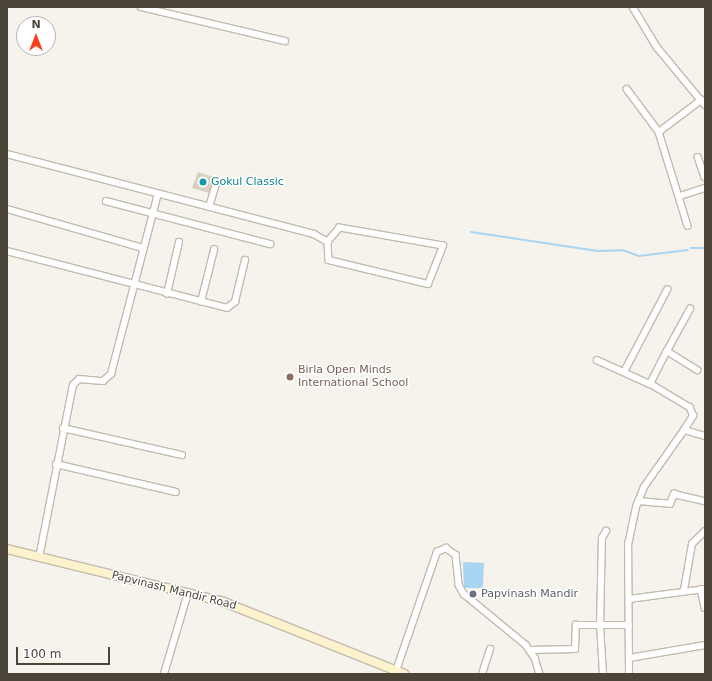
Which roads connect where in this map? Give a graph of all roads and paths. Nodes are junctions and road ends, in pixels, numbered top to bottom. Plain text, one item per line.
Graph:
1 (141, 7) edge
2 (633, 7) edge
3 (150, 8) edge
4 (285, 41) dead end
5 (627, 89) dead end
6 (701, 100) junction
7 (705, 105) edge
8 (659, 132) junction
9 (7, 154) edge
10 (698, 157) dead end
11 (705, 177) edge
12 (217, 181) dead end
13 (705, 189) edge
14 (158, 194) junction
15 (680, 196) junction
16 (106, 201) dead end
17 (209, 207) junction
18 (7, 209) edge
19 (152, 213) junction
20 (688, 226) dead end
21 (179, 242) dead end
22 (328, 242) junction
23 (270, 244) dead end
24 (143, 248) junction
25 (214, 250) dead end
26 (7, 251) edge
27 (245, 260) dead end
28 (134, 285) junction
29 (667, 290) dead end
30 (167, 294) junction
31 (201, 302) junction
32 (690, 309) dead end
33 (667, 351) junction
34 (597, 360) dead end
35 (697, 370) dead end
36 (624, 372) junction
37 (650, 384) junction
38 (63, 428) junction
39 (684, 430) junction
40 (705, 436) edge
41 (182, 455) dead end
42 (56, 464) junction
43 (176, 492) dead end
44 (638, 501) junction
45 (705, 501) edge
46 (606, 531) dead end
47 (705, 531) edge
48 (7, 549) edge
49 (39, 558) junction
50 (703, 589) edge
51 (684, 590) junction
52 (188, 592) junction
53 (629, 599) junction
54 (705, 608) edge
55 (629, 624) junction
56 (600, 625) junction
57 (705, 645) edge
58 (490, 649) dead end
59 (531, 650) junction
60 (629, 658) junction
61 (396, 670) junction
62 (164, 674) edge
63 (404, 674) edge
64 (482, 674) edge
65 (540, 674) edge
66 (603, 674) edge
67 (629, 674) edge

1 - 3 street
2 - 6 street
3 - 4 street
5 - 8 street
6 - 7 street
6 - 8 street
8 - 15 street
9 - 14 street
10 - 11 street
12 - 17 street
13 - 15 street
14 - 17 street
14 - 19 street
15 - 20 street
16 - 19 street
17 - 22 street
18 - 24 street
19 - 23 street
19 - 24 street
21 - 30 street
22 - 22 street
24 - 28 street
25 - 31 street
26 - 28 street
27 - 31 street
28 - 30 street
28 - 38 street
29 - 36 street
30 - 31 street
32 - 33 street
33 - 35 street
33 - 37 street
34 - 36 street
36 - 37 street
37 - 39 street
38 - 41 street
38 - 42 street
39 - 40 street
39 - 44 street
42 - 43 street
42 - 49 street
44 - 45 street
44 - 53 street
46 - 56 street
47 - 51 street
48 - 49 street, Papvinash Mandir Road
49 - 52 street, Papvinash Mandir Road
50 - 51 street
50 - 54 street
51 - 53 street
52 - 61 street, Papvinash Mandir Road
52 - 62 street
53 - 55 street
55 - 56 street
55 - 60 street
56 - 59 street
56 - 66 street
57 - 60 street
58 - 64 street
59 - 61 street
59 - 65 street
60 - 67 street
61 - 63 street, Papvinash Mandir Road

